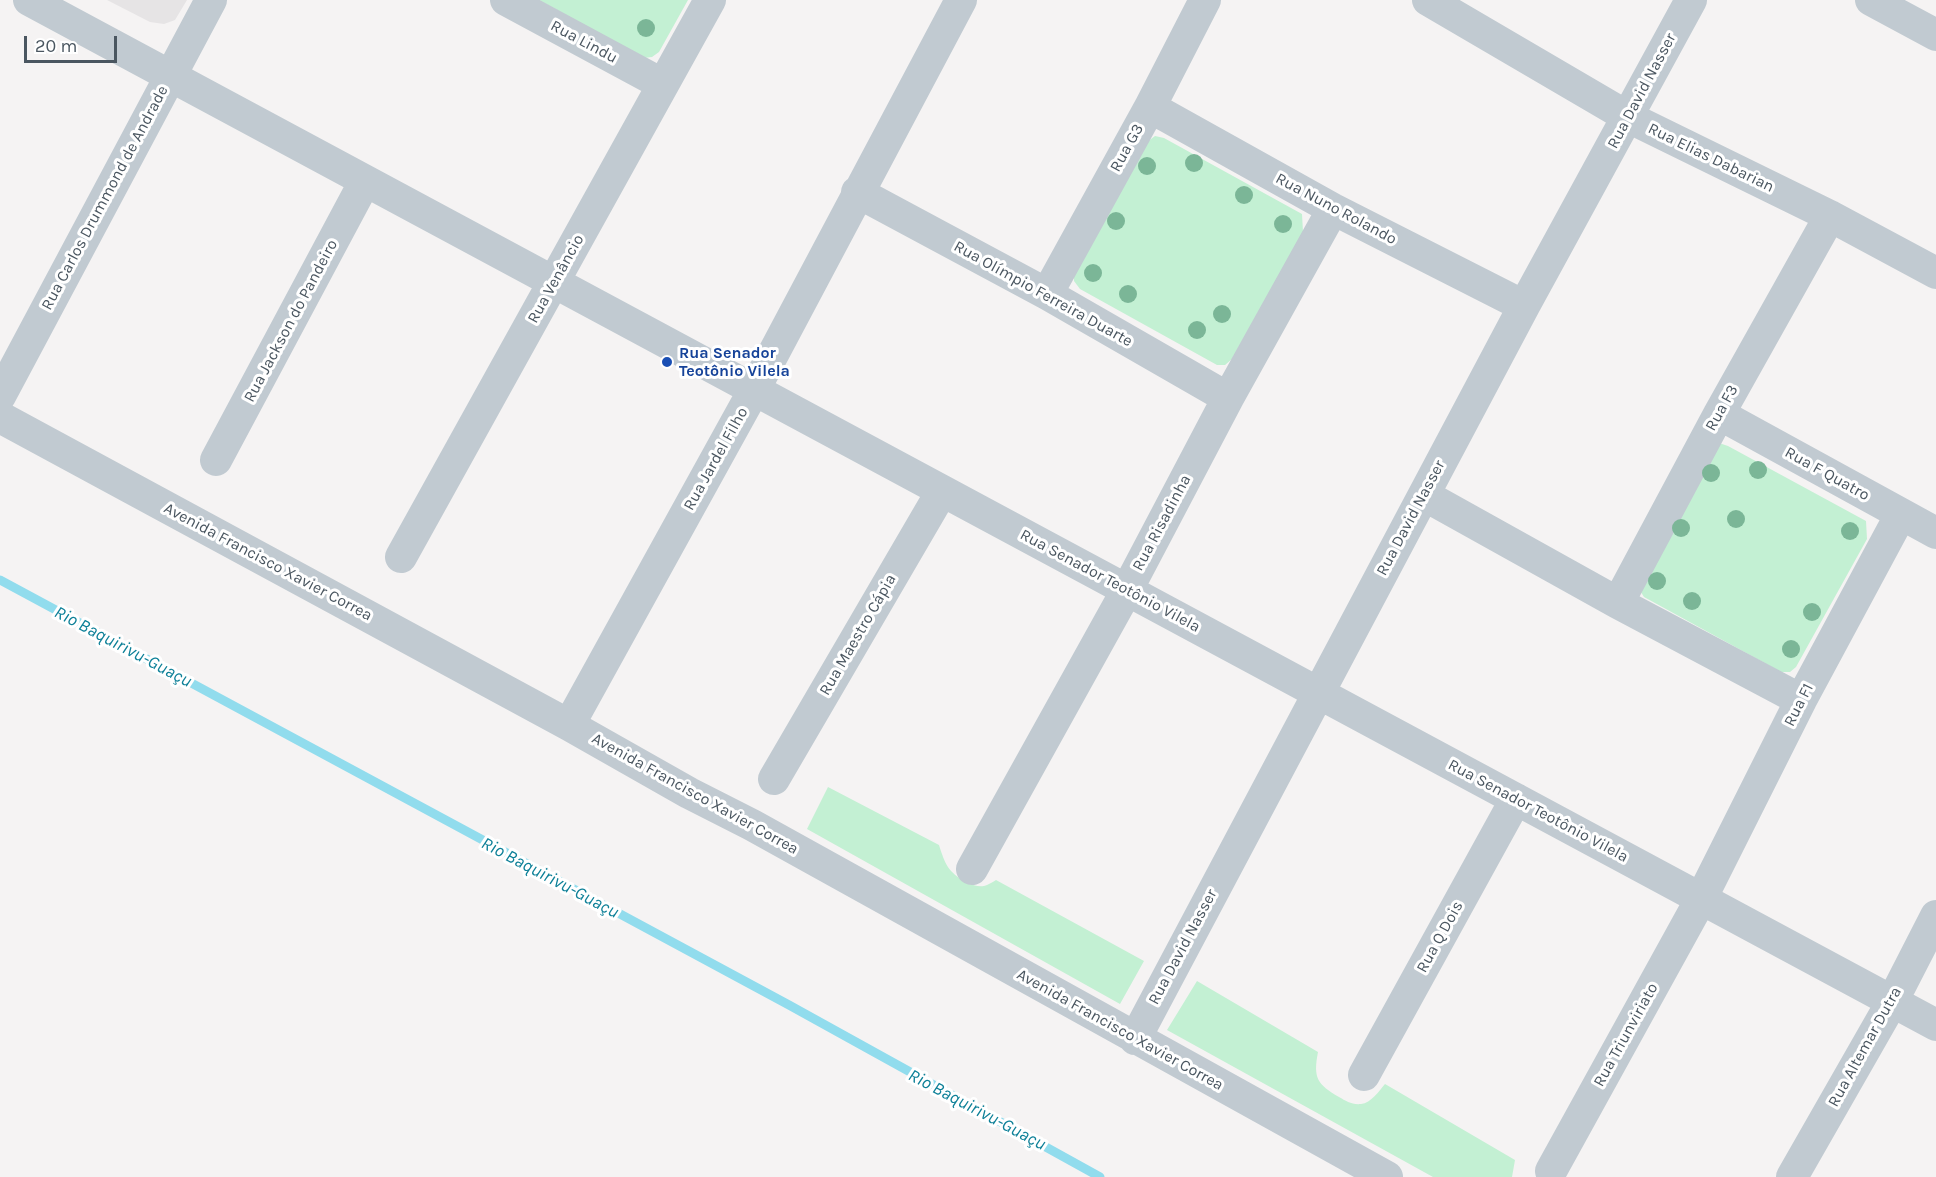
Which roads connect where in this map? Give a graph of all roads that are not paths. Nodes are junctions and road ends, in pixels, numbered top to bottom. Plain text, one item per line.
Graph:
1 (29, 0) edge
2 (211, 0) edge
3 (506, 0) edge
4 (710, 0) edge
5 (1204, 0) edge
6 (1691, 0) edge
7 (1870, 0) edge
8 (949, 4) edge
9 (1443, 4) edge
10 (1936, 35) edge
11 (170, 76) junction
12 (662, 84) junction
13 (1150, 107) junction
14 (1628, 117) junction
15 (365, 181) junction
16 (857, 192) junction
17 (1333, 209) junction
18 (1830, 216) junction
19 (1936, 273) edge
20 (555, 282) junction
21 (1047, 294) junction
22 (1524, 306) junction
23 (754, 390) junction
24 (0, 396) edge
25 (1228, 398) junction
26 (1719, 414) junction
27 (0, 417) edge
28 (216, 460) dead end
29 (942, 491) junction
30 (1424, 495) junction
31 (1901, 514) junction
32 (1936, 533) edge
33 (401, 557) dead end
34 (1127, 590) junction
35 (1618, 603) junction
36 (1317, 693) junction
37 (1801, 700) junction
38 (569, 725) junction
39 (774, 779) dead end
40 (1516, 799) junction
41 (972, 868) dead end
42 (1701, 899) junction
43 (1936, 916) edge
44 (1892, 1002) junction
45 (1936, 1025) edge
46 (1135, 1039) junction
47 (1364, 1075) dead end
48 (1551, 1171) dead end
49 (1387, 1177) edge
50 (1792, 1177) edge

1 - 11 street, Rua Senador Teotônio Vilela
2 - 11 street, Rua Carlos Drummond de Andrade
3 - 12 street, Rua Lindu
4 - 12 street, Rua Venâncio
5 - 13 street, Rua G3
6 - 14 street, Rua David Nasser
7 - 10 street
8 - 16 street, Rua Jardel Filho
9 - 14 street, Rua Elias Dabarian
11 - 15 street, Rua Senador Teotônio Vilela
11 - 24 street, Rua Carlos Drummond de Andrade
12 - 20 street, Rua Venâncio
13 - 17 street, Rua Nuno Rolando
13 - 21 street, Rua G3
14 - 18 street, Rua Elias Dabarian
14 - 22 street, Rua David Nasser
15 - 20 street, Rua Senador Teotônio Vilela
15 - 28 street, Rua Jackson do Pandeiro
16 - 21 street, Rua Olímpio Ferreira Duarte
16 - 23 street, Rua Jardel Filho
17 - 22 street, Rua Nuno Rolando
17 - 25 street, Rua Risadinha
18 - 19 street, Rua Elias Dabarian
18 - 26 street, Rua F3
20 - 23 street, Rua Senador Teotônio Vilela
20 - 33 street, Rua Venâncio
21 - 25 street, Rua Olímpio Ferreira Duarte
22 - 30 street, Rua David Nasser
23 - 29 street, Rua Senador Teotônio Vilela
23 - 38 street, Rua Jardel Filho
25 - 34 street, Rua Risadinha
26 - 31 street, Rua F Quatro
26 - 35 street, Rua F3
27 - 38 street, Avenida Francisco Xavier Correa
29 - 34 street, Rua Senador Teotônio Vilela
29 - 39 street, Rua Maestro Cápia
30 - 35 street
30 - 36 street, Rua David Nasser
31 - 32 street, Rua F Quatro
31 - 37 street, Rua F1
34 - 36 street, Rua Senador Teotônio Vilela
34 - 41 street, Rua Risadinha
35 - 37 street
36 - 40 street, Rua Senador Teotônio Vilela
36 - 46 street, Rua David Nasser
37 - 42 street, Rua F1
38 - 46 street, Avenida Francisco Xavier Correa
40 - 42 street, Rua Senador Teotônio Vilela
40 - 47 street, Rua Q Dois
42 - 44 street, Rua Senador Teotônio Vilela
42 - 48 street, Rua Triunviriato
43 - 44 street, Rua Altemar Dutra
44 - 45 street, Rua Senador Teotônio Vilela
44 - 50 street, Rua Altemar Dutra
46 - 49 street, Avenida Francisco Xavier Correa

